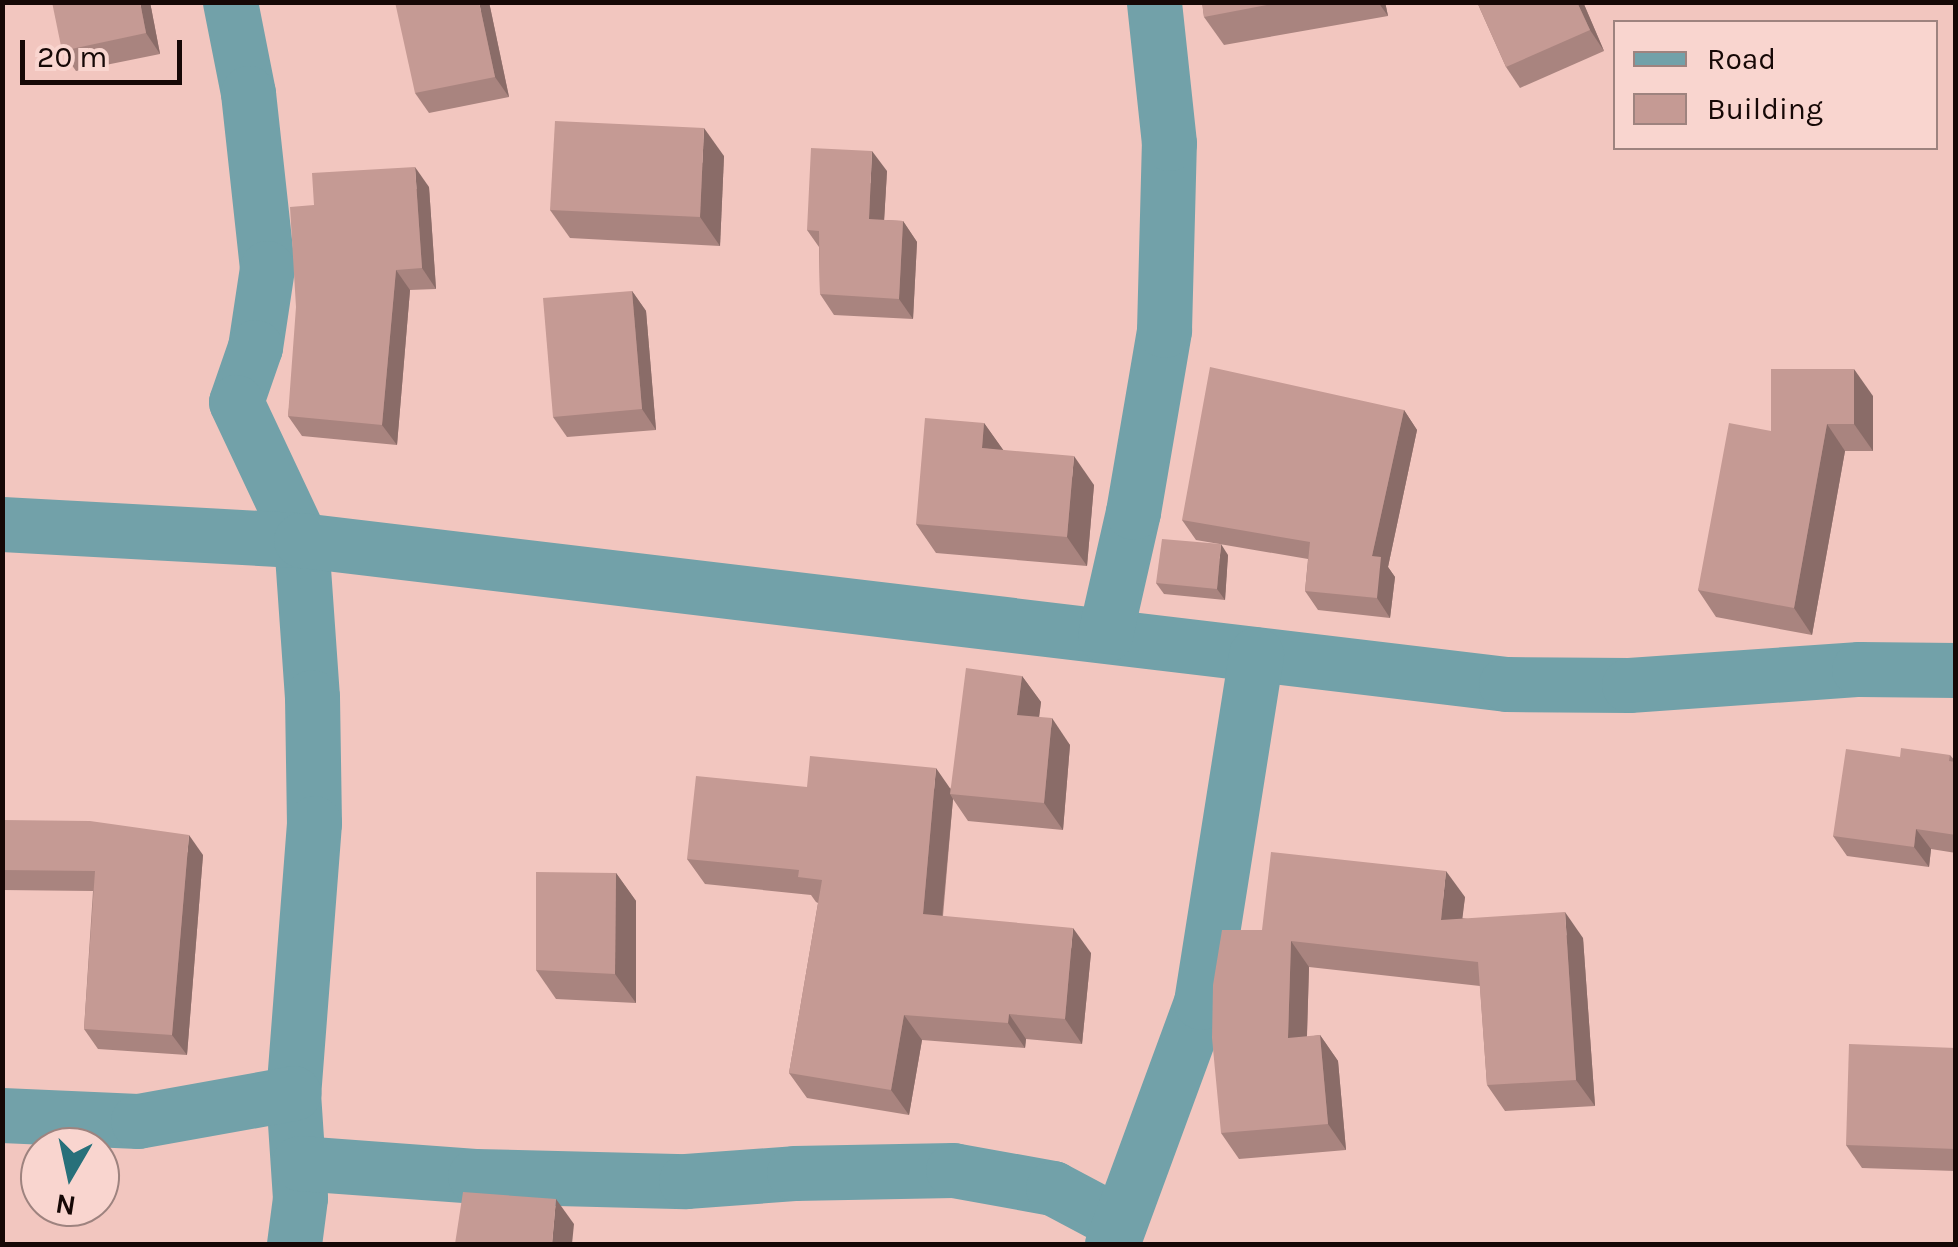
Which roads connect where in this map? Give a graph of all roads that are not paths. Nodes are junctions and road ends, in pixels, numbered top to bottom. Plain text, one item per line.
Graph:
1 (230, 2) edge
2 (1154, 2) edge
3 (2, 524) edge
4 (301, 540) junction
5 (1105, 635) junction
6 (1256, 654) junction
7 (1956, 670) edge
8 (293, 1093) junction
9 (2, 1115) edge
10 (299, 1163) junction
11 (1115, 1233) edge
12 (294, 1244) edge

1 - 4 street
2 - 5 street
3 - 4 street
4 - 5 street
4 - 8 street
5 - 6 street
6 - 7 street
6 - 11 street
8 - 9 street
8 - 10 street
10 - 11 street
10 - 12 street

